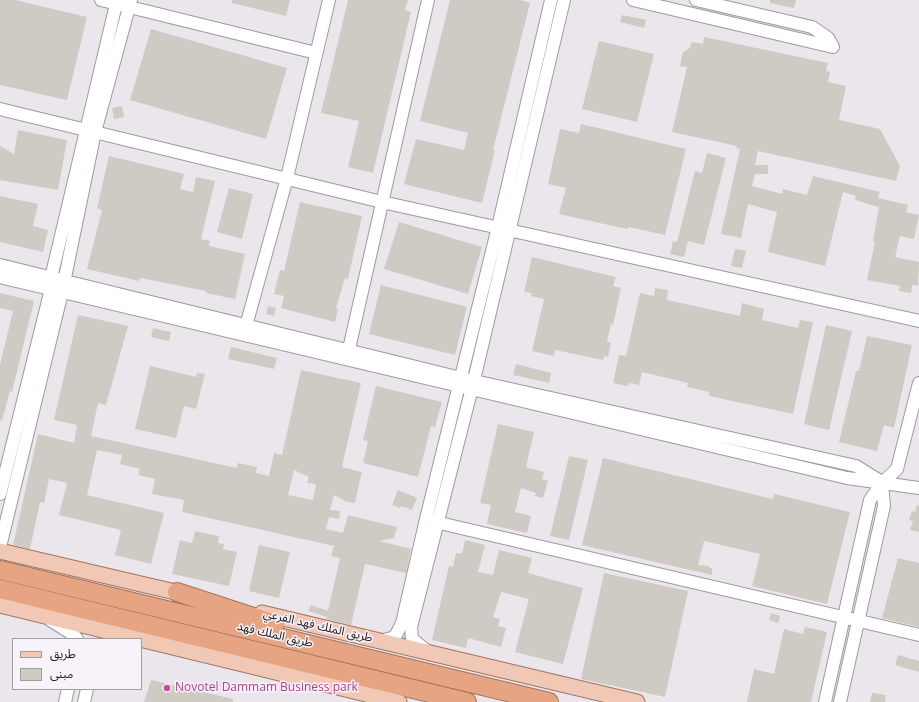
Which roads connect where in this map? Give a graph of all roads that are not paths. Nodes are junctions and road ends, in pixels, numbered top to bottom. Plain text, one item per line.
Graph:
1 (101, 0) edge
2 (329, 0) edge
3 (428, 0) edge
4 (550, 0) edge
5 (564, 0) edge
6 (633, 0) edge
7 (699, 1) edge
8 (123, 2) edge
9 (699, 15) junction
10 (316, 53) junction
11 (0, 109) edge
12 (93, 128) junction
13 (287, 178) junction
14 (382, 202) junction
15 (498, 227) junction
16 (511, 229) junction
17 (0, 265) edge
18 (0, 277) edge
19 (64, 280) junction
20 (54, 286) junction
21 (919, 321) edge
22 (487, 325) junction
23 (472, 327) junction
24 (244, 331) junction
25 (349, 349) junction
26 (460, 382) junction
27 (919, 383) edge
28 (473, 385) junction
29 (23, 426) junction
30 (882, 483) junction
31 (919, 488) edge
32 (0, 494) edge
33 (426, 519) junction
34 (439, 522) junction
35 (0, 547) edge
36 (0, 551) edge
37 (0, 570) edge
38 (0, 589) edge
39 (178, 592) junction
40 (0, 605) edge
41 (38, 613) junction
42 (844, 617) junction
43 (859, 621) junction
44 (919, 635) edge
45 (128, 636) junction
46 (76, 638) edge
47 (115, 638) edge
48 (136, 638) edge
49 (142, 639) edge
50 (380, 641) junction
51 (431, 654) junction
52 (395, 664) junction
53 (68, 690) edge
54 (87, 690) edge
55 (65, 702) edge
56 (84, 702) edge
57 (400, 702) edge
58 (467, 702) edge
59 (549, 702) edge
60 (637, 702) edge
61 (825, 702) edge
62 (840, 702) edge

1 - 8 street
2 - 10 street
3 - 14 street
4 - 15 street
5 - 16 street
6 - 9 street
7 - 9 street
7 - 9 street
8 - 10 street
8 - 12 street
10 - 13 street
11 - 12 street
12 - 13 street
12 - 19 street
12 - 20 street
13 - 14 street
13 - 24 street
14 - 15 street
14 - 25 street
15 - 16 street
15 - 23 street
16 - 21 street
16 - 22 street
17 - 20 street
18 - 20 street
19 - 20 street
19 - 24 street
20 - 24 street
20 - 29 street
22 - 23 street
22 - 28 street
23 - 26 street
24 - 25 street
24 - 26 street
25 - 26 street
26 - 28 street
26 - 33 street
27 - 30 street
28 - 30 street
28 - 34 street
29 - 32 street
29 - 35 street
30 - 31 street
30 - 42 street
30 - 43 street
33 - 34 street
33 - 50 street
34 - 42 street
34 - 51 street
36 - 39 main road, طريق الملك فهد الفرعي
37 - 52 highway, طريق الملك فهد
38 - 58 highway, طريق الملك فهد
39 - 50 main road, طريق الملك فهد الفرعي
39 - 52 highway
40 - 41 main road
41 - 45 main road
41 - 46 street
42 - 43 street
42 - 61 street
43 - 44 street
43 - 62 street
45 - 47 street
45 - 48 main road
49 - 57 main road
50 - 51 main road, طريق الملك فهد الفرعي
51 - 60 main road, طريق الملك فهد الفرعي
52 - 59 highway, طريق الملك فهد
53 - 55 street
54 - 56 street

